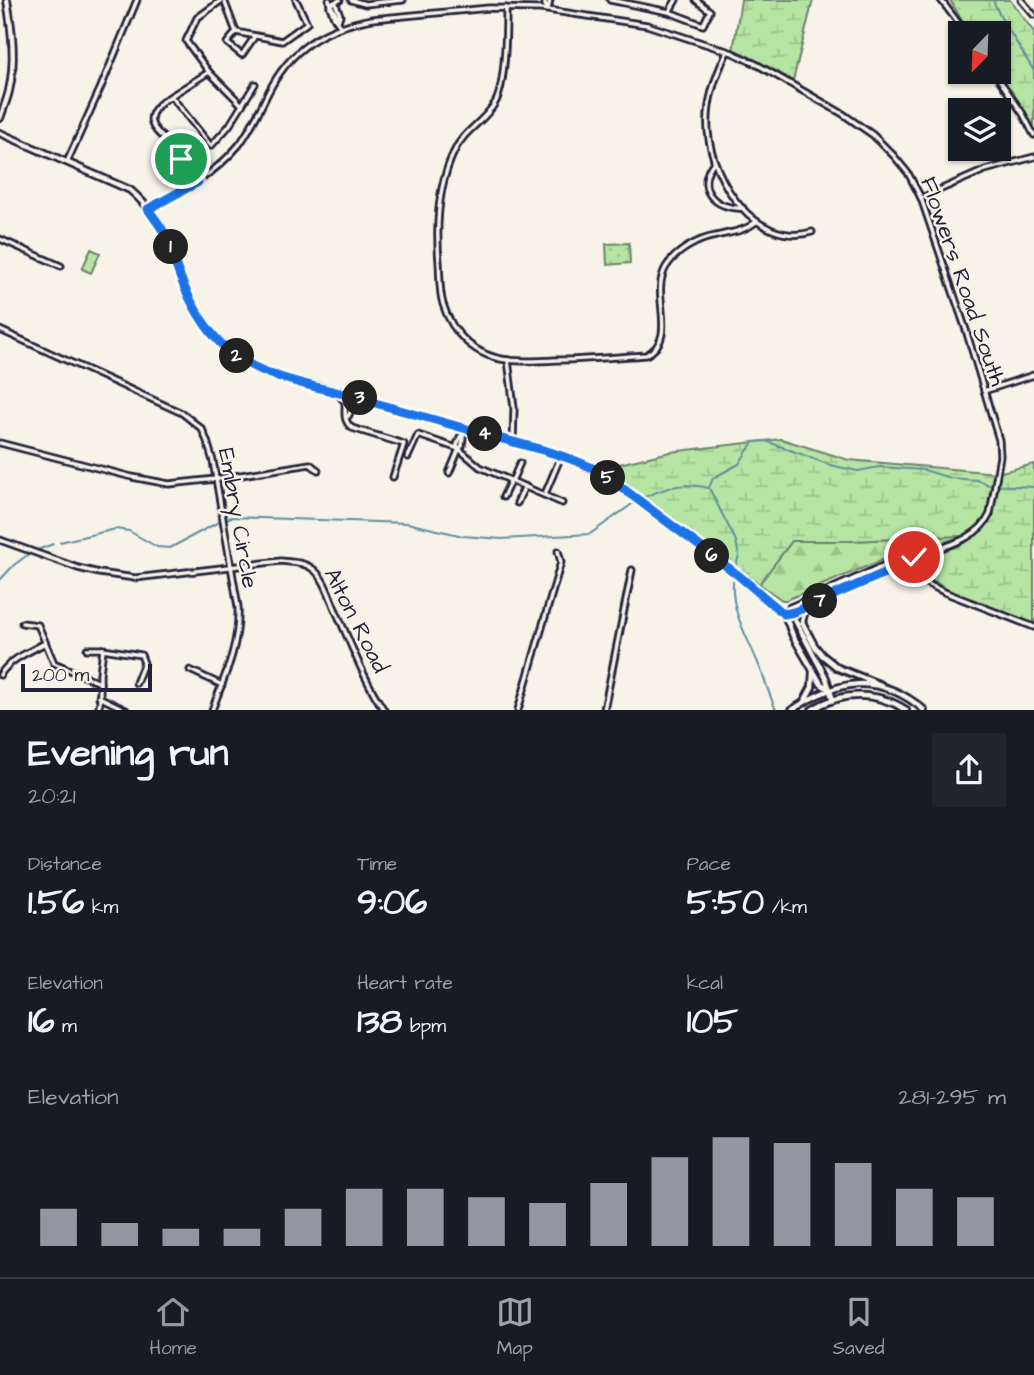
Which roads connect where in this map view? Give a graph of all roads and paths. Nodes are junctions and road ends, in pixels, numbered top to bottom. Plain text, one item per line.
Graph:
1 (7, 0) edge
2 (137, 0) edge
3 (223, 0) edge
4 (296, 0) edge
5 (351, 0) edge
6 (398, 0) edge
7 (403, 0) edge
8 (547, 0) edge
9 (610, 0) edge
10 (676, 0) edge
11 (696, 0) edge
12 (942, 0) edge
13 (1021, 0) edge
14 (334, 1) edge
15 (506, 8) junction
16 (548, 9) junction
17 (669, 12) junction
18 (1034, 15) edge
19 (957, 21) edge
20 (341, 27) junction
21 (236, 32) junction
22 (255, 36) junction
23 (727, 51) junction
24 (209, 72) junction
25 (254, 84) dead end
26 (1002, 84) edge
27 (171, 96) junction
28 (242, 105) junction
29 (0, 118) edge
30 (0, 133) edge
31 (1034, 135) edge
32 (1034, 157) edge
33 (67, 162) junction
34 (714, 162) junction
35 (198, 182) junction
36 (921, 198) junction
37 (743, 208) junction
38 (148, 209) junction
39 (756, 222) junction
40 (811, 232) dead end
41 (0, 239) edge
42 (61, 266) dead end
43 (0, 330) edge
44 (508, 360) junction
45 (1034, 375) edge
46 (335, 391) junction
47 (985, 391) junction
48 (364, 399) junction
49 (345, 405) junction
50 (352, 407) junction
51 (346, 418) junction
52 (464, 428) junction
53 (513, 442) junction
54 (0, 443) edge
55 (459, 449) junction
56 (561, 456) junction
57 (408, 457) dead end
58 (520, 463) dead end
59 (318, 470) dead end
60 (449, 474) dead end
61 (393, 477) dead end
62 (216, 479) junction
63 (512, 481) junction
64 (525, 486) junction
65 (545, 495) junction
66 (503, 497) dead end
67 (517, 503) dead end
68 (562, 503) dead end
69 (0, 540) edge
70 (558, 551) dead end
71 (905, 560) junction
72 (231, 567) junction
73 (632, 570) dead end
74 (816, 603) junction
75 (784, 614) junction
76 (22, 623) dead end
77 (1034, 627) edge
78 (45, 643) junction
79 (87, 649) dead end
80 (103, 649) junction
81 (190, 670) dead end
82 (813, 670) junction
83 (0, 675) edge
84 (100, 683) junction
85 (135, 683) dead end
86 (222, 685) junction
87 (884, 687) junction
88 (829, 689) junction
89 (100, 696) junction
90 (833, 700) junction
91 (804, 702) junction
92 (98, 710) edge
93 (126, 710) edge
94 (212, 710) edge
95 (384, 710) edge
96 (518, 710) edge
97 (604, 710) edge
98 (792, 710) edge
99 (812, 710) edge
100 (906, 710) edge
101 (923, 710) edge

1 - 29 street
2 - 33 street
3 - 21 street
3 - 24 street
4 - 22 street
5 - 6 street
6 - 7 street
8 - 16 street
9 - 17 street
10 - 17 street
11 - 17 street
12 - 19 street
13 - 18 street
14 - 20 street
15 - 16 street, Flowers Road South
15 - 20 street, Flowers Road South
15 - 44 street
16 - 23 street, Flowers Road South
20 - 35 street, Flowers Road South
21 - 22 street
21 - 22 street
23 - 34 street
23 - 36 street, Flowers Road South
24 - 27 street
24 - 28 street
25 - 28 street
26 - 31 street
27 - 28 street
27 - 35 street
30 - 33 street
32 - 36 street
33 - 38 street
34 - 37 street
34 - 37 street
35 - 38 street, Flowers Road South
36 - 47 street, Flowers Road South
37 - 39 street
38 - 46 street
39 - 40 street
39 - 44 street
41 - 42 street
43 - 62 street, Embry Circle
44 - 53 street
45 - 47 street
46 - 48 street
46 - 49 street
47 - 71 street, Flowers Road South
48 - 50 street
48 - 52 street
49 - 50 street
49 - 51 street
50 - 51 street
51 - 61 street
52 - 53 street
52 - 55 street
53 - 56 street
54 - 62 street
55 - 57 street
55 - 60 street
55 - 63 street
56 - 65 street
56 - 75 street
58 - 63 street
59 - 62 street
62 - 72 street, Embry Circle
63 - 64 street
63 - 66 street
64 - 65 street
64 - 67 street
65 - 68 street
69 - 72 street, Alton Road
70 - 96 street
71 - 74 street, Flowers Road South
71 - 75 street, Flowers Road South
71 - 77 street
72 - 86 street, Embry Circle
72 - 95 street, Alton Road
73 - 97 street
74 - 75 street, Flowers Road South
74 - 87 street
75 - 82 street
75 - 88 street
76 - 78 street
78 - 83 street
78 - 84 street
79 - 80 street
80 - 84 street
80 - 85 street
81 - 86 street
82 - 88 street
82 - 91 street
84 - 89 street
86 - 94 street, Embry Circle
87 - 88 street
87 - 101 street
88 - 90 street
88 - 91 street
89 - 92 street
89 - 93 street
90 - 99 street
90 - 100 street
91 - 98 street

